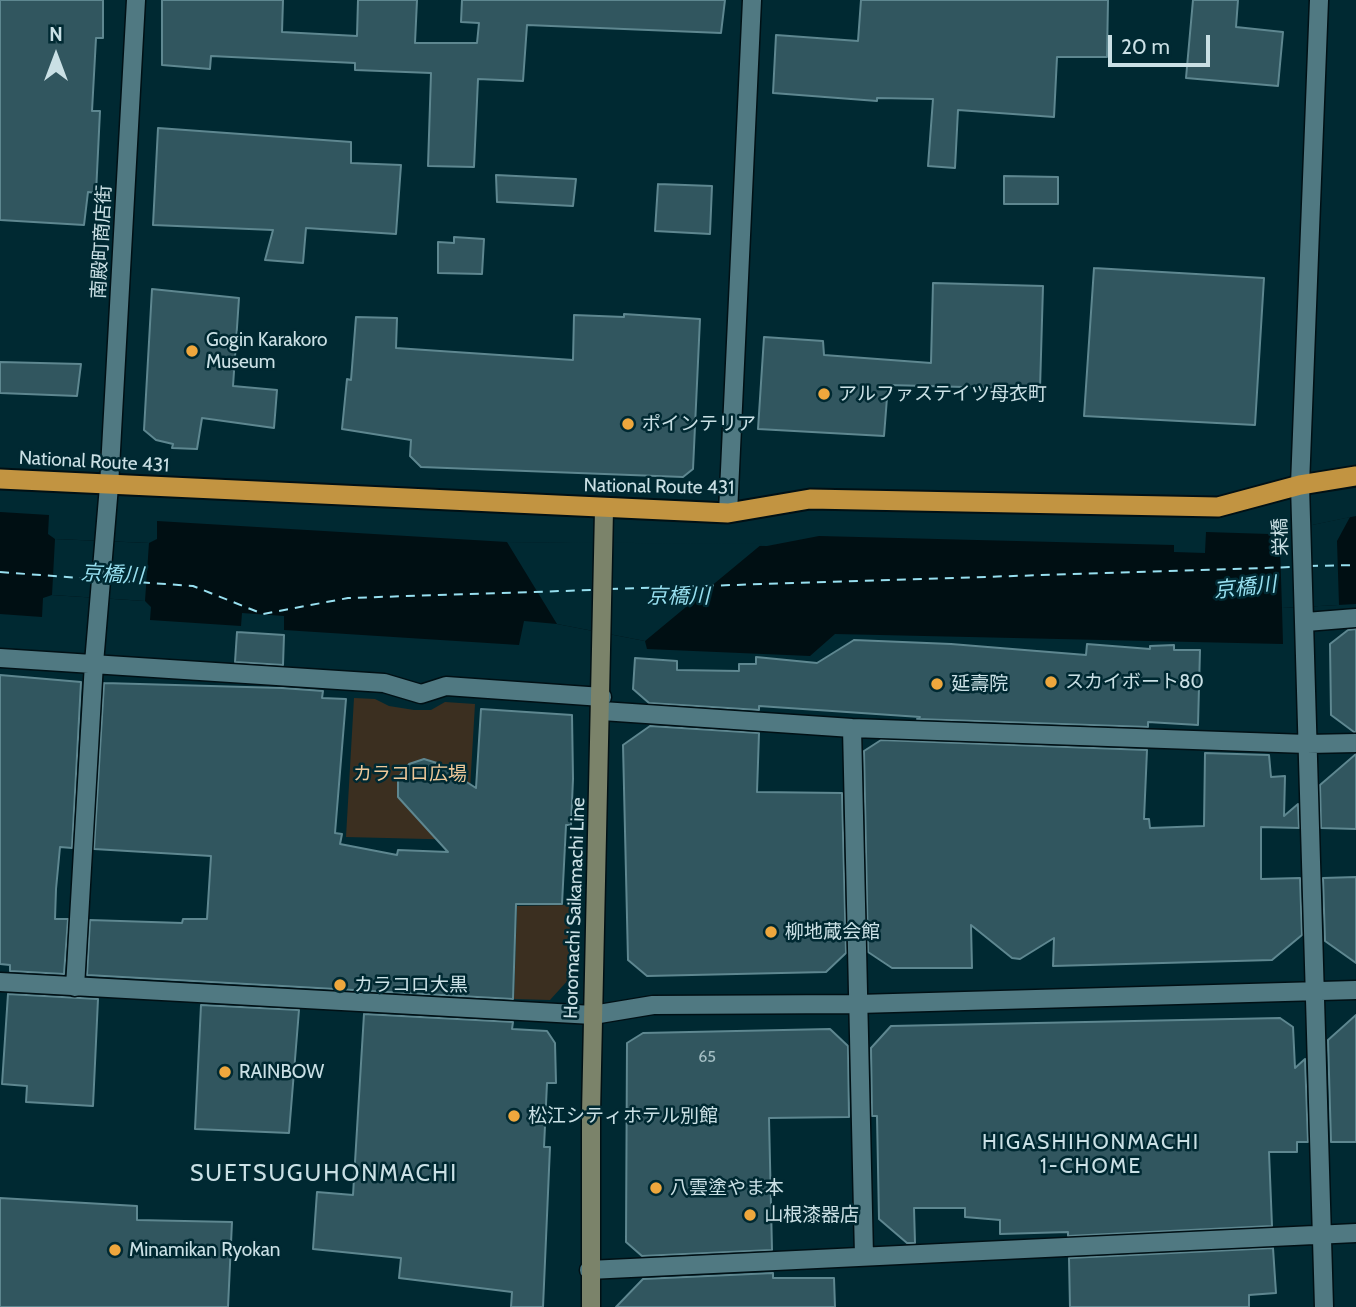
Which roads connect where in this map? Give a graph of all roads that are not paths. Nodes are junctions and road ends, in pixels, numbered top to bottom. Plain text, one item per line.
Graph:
1 (136, 0) edge
2 (752, 0) edge
3 (1319, 0) edge
4 (1356, 477) edge
5 (0, 479) edge
6 (109, 486) junction
7 (1300, 493) junction
8 (604, 510) junction
9 (727, 513) junction
10 (1306, 617) junction
11 (1356, 618) edge
12 (0, 658) edge
13 (94, 663) junction
14 (602, 704) junction
15 (852, 728) junction
16 (1356, 743) edge
17 (1307, 744) junction
18 (0, 982) edge
19 (75, 987) junction
20 (1356, 990) edge
21 (1313, 991) junction
22 (858, 1004) junction
23 (593, 1015) junction
24 (1356, 1233) edge
25 (1321, 1234) junction
26 (864, 1256) junction
27 (589, 1270) junction
28 (591, 1307) edge
29 (1324, 1307) edge

1 - 6 street, 南殿町商店街
2 - 9 street
3 - 7 street, 栄橋
4 - 7 highway, National Route 431
5 - 6 highway, National Route 431
6 - 8 highway, National Route 431
6 - 13 street, 南殿町商店街
7 - 9 highway, National Route 431
7 - 10 street, 栄橋
8 - 9 highway, National Route 431
8 - 14 main road, Horomachi Saikamachi Line
10 - 11 street
10 - 17 street, 栄橋
12 - 13 street
13 - 14 street
13 - 19 street, 南殿町商店街
14 - 15 street
14 - 23 main road, Horomachi Saikamachi Line
15 - 17 street
15 - 22 street
16 - 17 street
17 - 21 street, 栄橋
18 - 19 street
19 - 23 street
20 - 21 street
21 - 22 street
21 - 25 street, 栄橋
22 - 23 street
22 - 26 street
23 - 27 main road, Horomachi Saikamachi Line
24 - 25 street
25 - 26 street
25 - 29 street, 栄橋
26 - 27 street
27 - 28 main road, Horomachi Saikamachi Line

